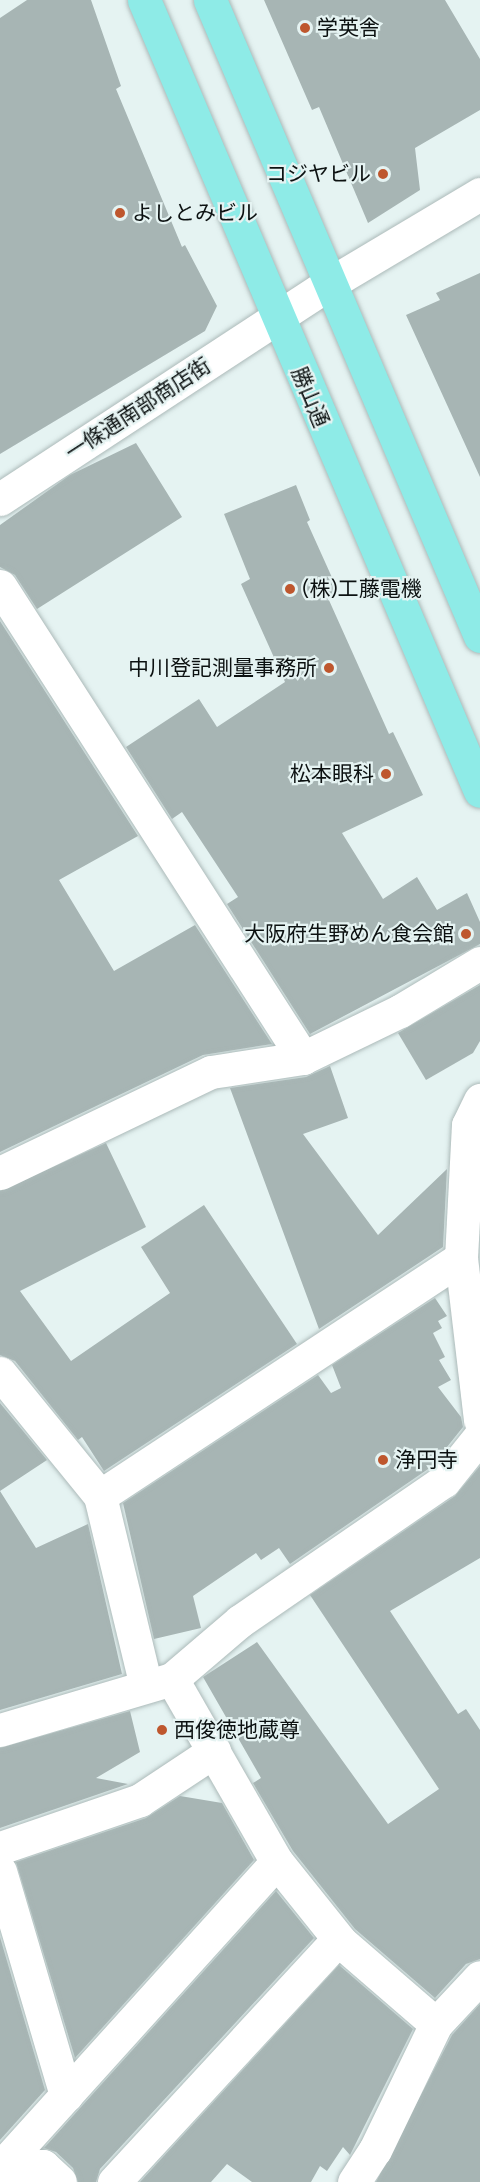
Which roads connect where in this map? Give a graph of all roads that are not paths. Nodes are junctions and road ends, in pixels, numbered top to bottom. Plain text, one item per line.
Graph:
1 (144, 0) edge
2 (210, 0) edge
3 (480, 194) edge
4 (329, 284) junction
5 (276, 319) junction
6 (2, 493) edge
7 (0, 586) edge
8 (480, 636) edge
9 (480, 791) edge
10 (480, 963) edge
11 (303, 1058) junction
12 (480, 1100) edge
13 (0, 1173) edge
14 (461, 1257) junction
15 (0, 1373) edge
16 (480, 1420) edge
17 (480, 1436) edge
18 (100, 1496) junction
19 (159, 1683) junction
20 (0, 1730) edge
21 (214, 1751) junction
22 (0, 1848) edge
23 (277, 1862) junction
24 (0, 1870) edge
25 (338, 1939) junction
26 (480, 1977) edge
27 (436, 2024) junction
28 (66, 2095) junction
29 (0, 2168) edge
30 (60, 2182) edge
31 (114, 2182) edge
32 (354, 2182) edge

1 - 5 main road, 勝山通
2 - 4 main road
3 - 4 street, 一條通南部商店街
4 - 5 street, 一條通南部商店街
4 - 8 main road
5 - 6 street, 一條通南部商店街
5 - 9 main road, 勝山通
7 - 11 street
10 - 11 street
11 - 13 street
12 - 14 street
14 - 16 street
14 - 18 street
15 - 18 street
17 - 19 street
18 - 19 street
19 - 20 street
19 - 21 street
21 - 22 street
21 - 23 street
23 - 25 street
23 - 28 street
24 - 28 street
25 - 27 street
25 - 31 street
26 - 27 street
27 - 32 street
28 - 29 street
29 - 30 street

